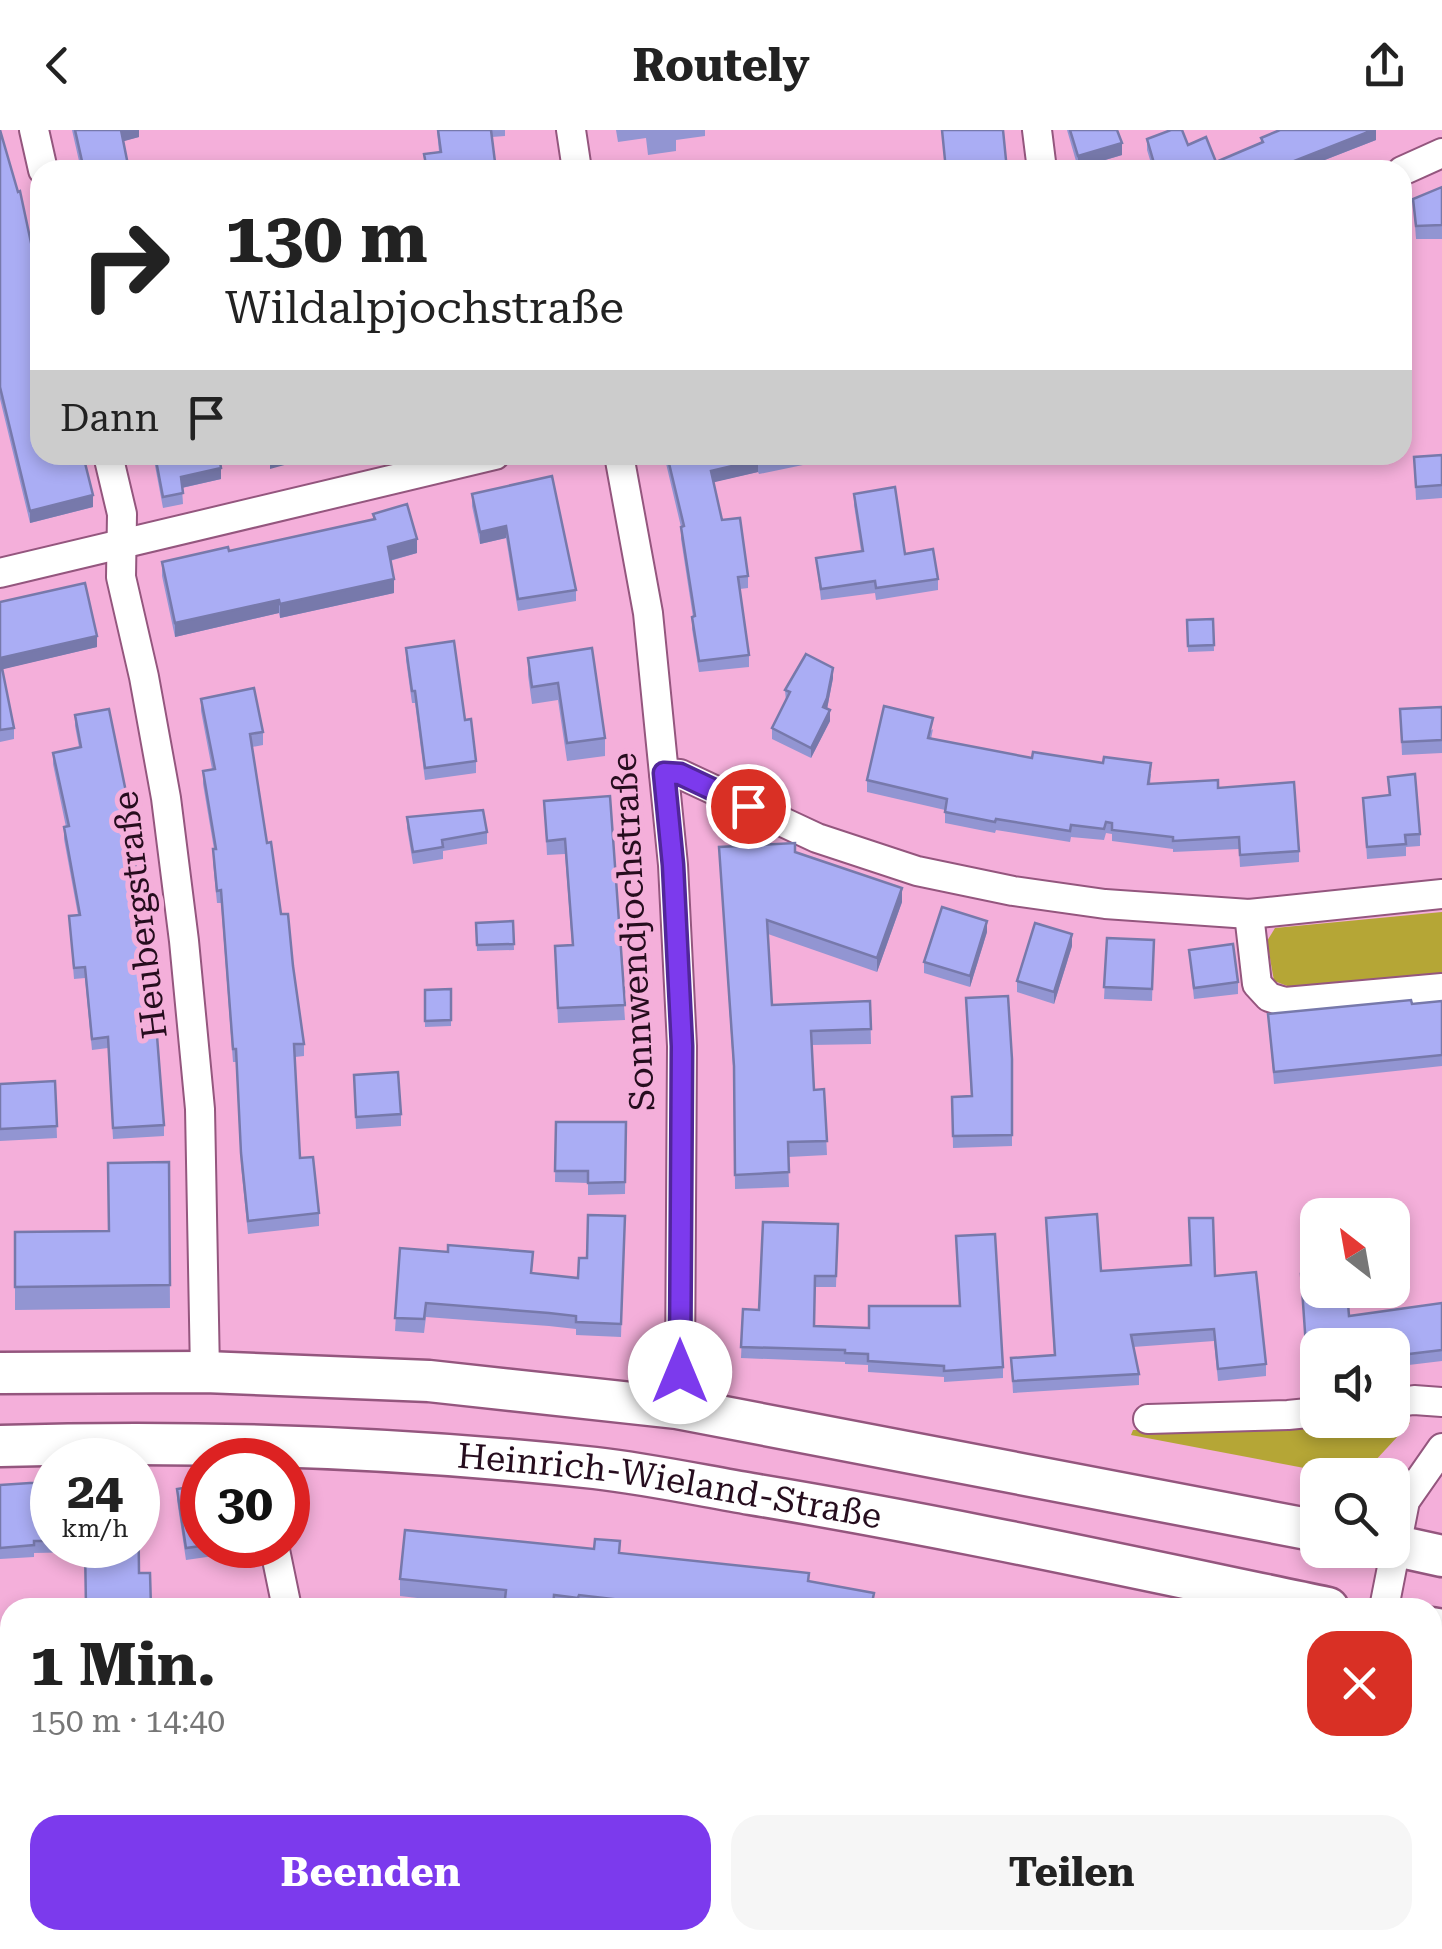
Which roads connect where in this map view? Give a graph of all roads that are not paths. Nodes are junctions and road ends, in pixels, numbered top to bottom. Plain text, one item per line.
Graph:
1 (34, 130) edge
2 (572, 130) edge
3 (1037, 130) edge
4 (1442, 154) edge
5 (42, 160) edge
6 (576, 160) edge
7 (1041, 160) edge
8 (1412, 167) edge
9 (110, 465) edge
10 (454, 465) edge
11 (621, 465) edge
12 (120, 546) junction
13 (0, 573) edge
14 (664, 773) junction
15 (1442, 894) edge
16 (1249, 914) junction
17 (1442, 988) edge
18 (205, 1372) junction
19 (0, 1373) edge
20 (1410, 1401) edge
21 (1442, 1402) edge
22 (677, 1408) junction
23 (1300, 1414) edge
24 (1148, 1419) dead end
25 (0, 1446) edge
26 (180, 1448) edge
27 (1442, 1448) edge
28 (310, 1453) edge
29 (1410, 1494) edge
30 (1300, 1527) edge
31 (1410, 1549) edge
32 (1442, 1556) edge
33 (279, 1568) edge
34 (1390, 1568) edge
35 (285, 1598) edge
36 (1279, 1598) edge
37 (1386, 1598) edge

1 - 5 street
2 - 6 street
3 - 7 street
4 - 8 street
9 - 12 street, Heubergstraße
10 - 12 street
11 - 14 street, Sonnwendjochstraße
12 - 13 street
12 - 18 street, Heubergstraße
14 - 16 street
14 - 22 street, Sonnwendjochstraße
15 - 16 street
16 - 17 street
18 - 19 main road, Heinrich-Wieland-Straße
18 - 22 main road, Heinrich-Wieland-Straße
20 - 21 street
22 - 30 main road, Heinrich-Wieland-Straße
23 - 24 street
25 - 26 main road, Heinrich-Wieland-Straße
27 - 29 street
28 - 36 main road, Heinrich-Wieland-Straße
31 - 32 main road
33 - 35 street
34 - 37 street

